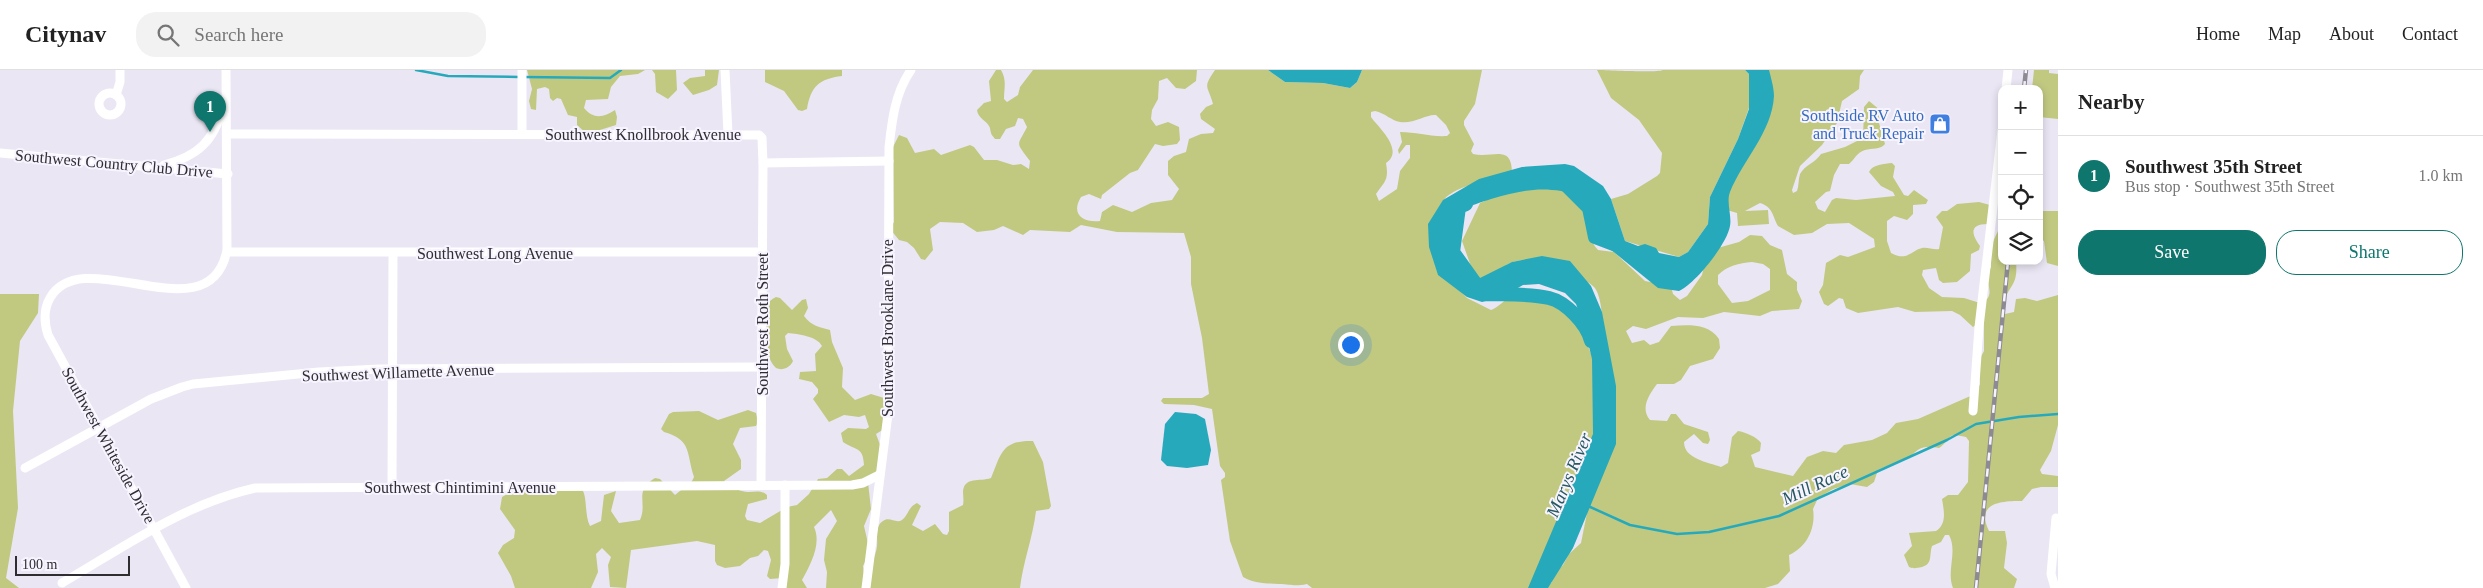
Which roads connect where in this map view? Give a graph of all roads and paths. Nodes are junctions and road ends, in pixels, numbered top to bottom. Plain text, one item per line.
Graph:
1 (120, 70) edge
2 (226, 70) edge
3 (522, 70) edge
4 (725, 70) edge
5 (911, 70) edge
6 (2008, 70) edge
7 (2006, 85) edge
8 (226, 94) junction
9 (116, 95) dead end
10 (227, 134) junction
11 (522, 134) junction
12 (728, 134) junction
13 (0, 153) edge
14 (889, 162) junction
15 (763, 163) junction
16 (1998, 166) edge
17 (157, 167) junction
18 (228, 174) junction
19 (227, 252) junction
20 (762, 252) junction
21 (393, 253) junction
22 (762, 366) junction
23 (393, 370) junction
24 (1973, 411) dead end
25 (99, 428) junction
26 (25, 468) dead end
27 (879, 476) junction
28 (761, 484) junction
29 (785, 485) junction
30 (392, 488) junction
31 (2056, 518) dead end
32 (154, 528) junction
33 (62, 583) dead end
34 (186, 588) edge
35 (782, 588) edge
36 (866, 588) edge
37 (2055, 588) edge

1 - 9 street
2 - 8 street
3 - 11 street, Southwest Knollbrook Avenue
4 - 12 street
5 - 14 street, Southwest Brooklane Drive
6 - 7 street
8 - 10 street
8 - 17 street
10 - 11 street, Southwest Knollbrook Avenue
10 - 18 street
11 - 12 street, Southwest Knollbrook Avenue
12 - 15 street, Southwest Knollbrook Avenue
13 - 17 street, Southwest Country Club Drive
14 - 15 street
14 - 27 street, Southwest Brooklane Drive
15 - 20 street, Southwest Roth Street
16 - 24 street
17 - 18 street, Southwest Country Club Drive
18 - 19 street
19 - 21 street, Southwest Long Avenue
19 - 25 street, Southwest Whiteside Drive
20 - 21 street, Southwest Long Avenue
20 - 22 street, Southwest Roth Street
21 - 23 street
22 - 23 street, Southwest Willamette Avenue
22 - 28 street, Southwest Roth Street
23 - 25 street, Southwest Willamette Avenue
23 - 30 street
25 - 26 street, Southwest Willamette Avenue
25 - 32 street, Southwest Whiteside Drive
27 - 29 street, Southwest Chintimini Avenue
27 - 36 street, Southwest Brooklane Drive
28 - 29 street, Southwest Chintimini Avenue
28 - 30 street, Southwest Chintimini Avenue
29 - 35 street
30 - 32 street, Southwest Chintimini Avenue
31 - 37 street
32 - 33 street, Southwest Chintimini Avenue
32 - 34 street, Southwest Whiteside Drive

